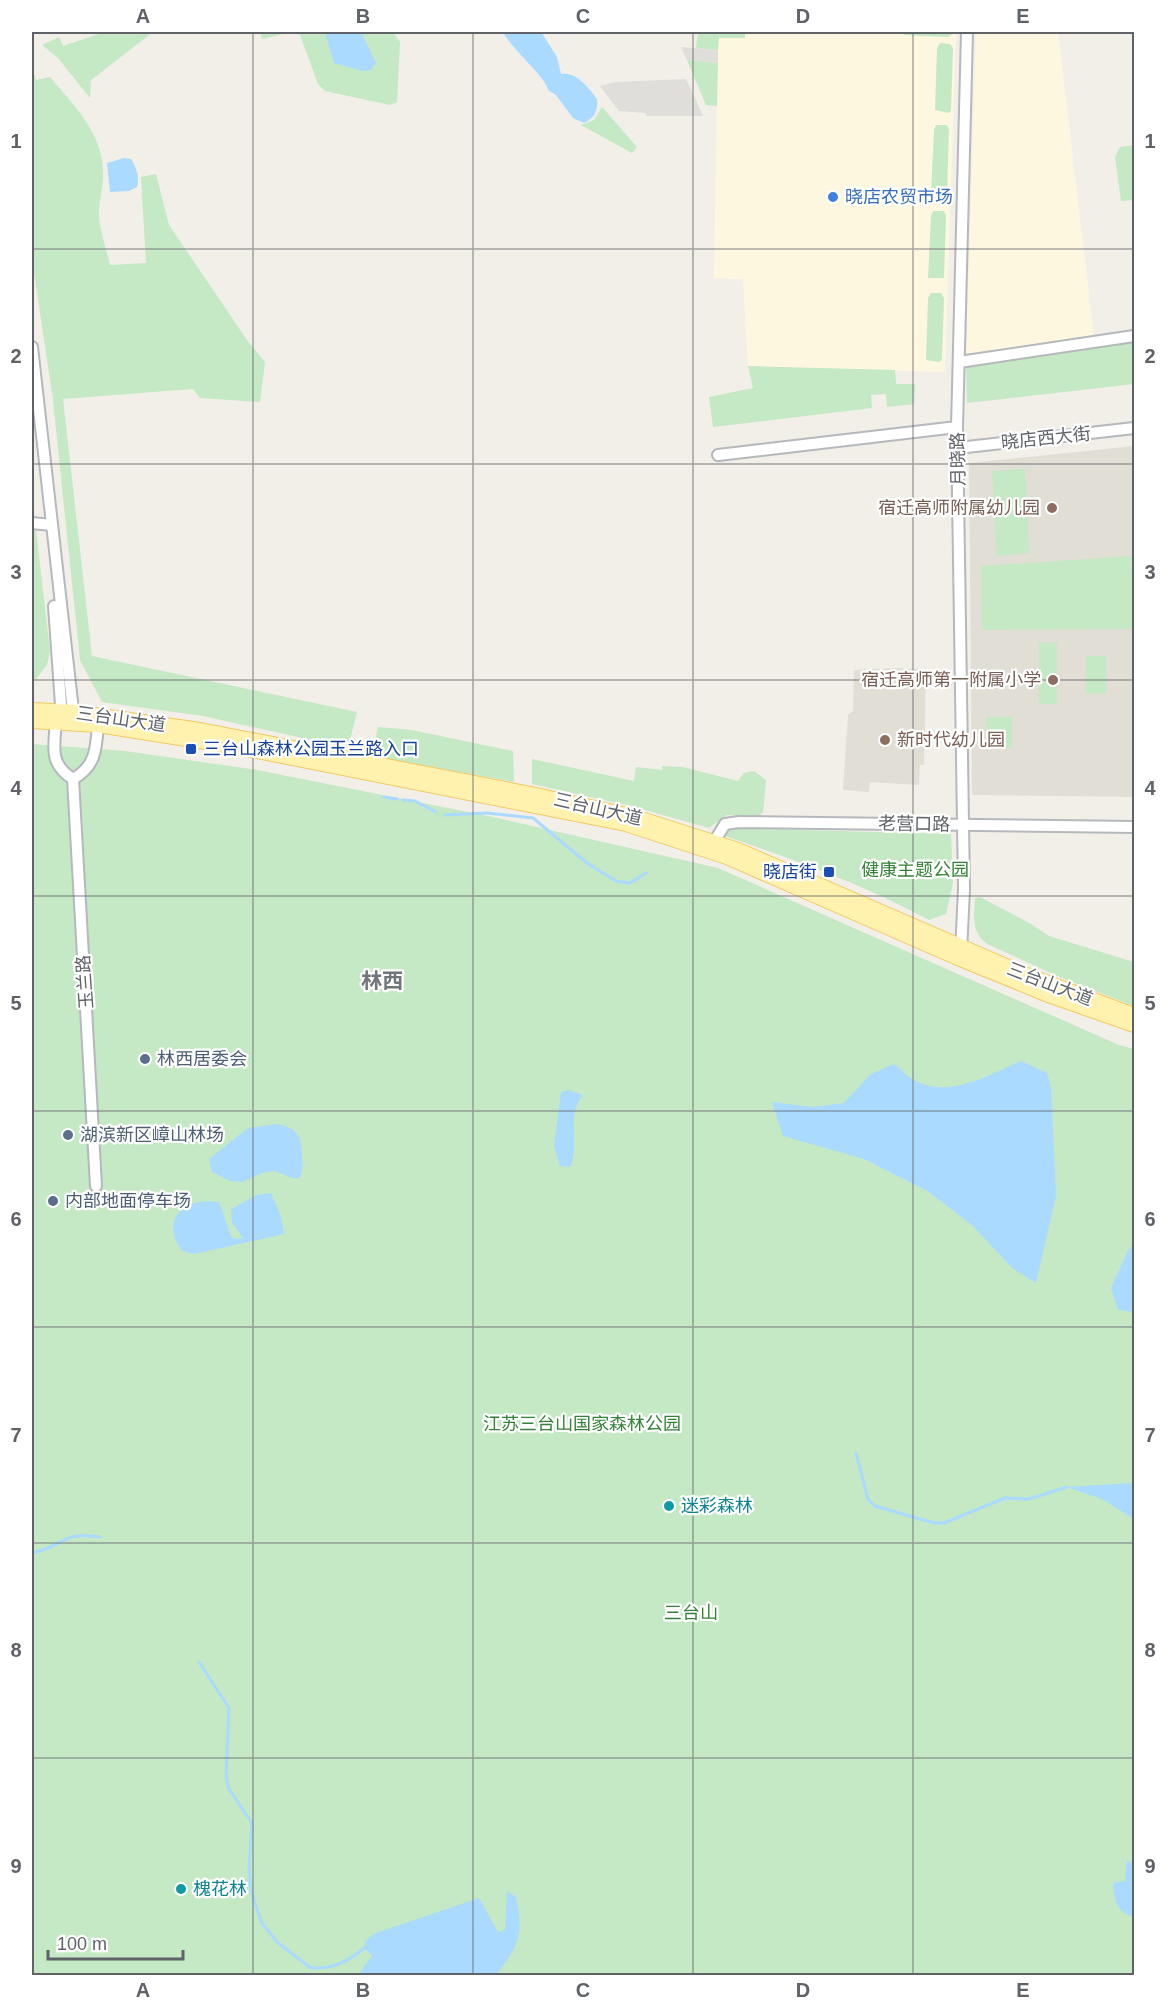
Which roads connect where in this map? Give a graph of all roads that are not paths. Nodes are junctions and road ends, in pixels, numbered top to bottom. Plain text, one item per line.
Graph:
1 (967, 32) edge
2 (1134, 336) edge
3 (32, 347) edge
4 (959, 362) junction
5 (32, 400) edge
6 (957, 427) junction
7 (1134, 428) edge
8 (958, 448) junction
9 (718, 455) dead end
10 (32, 523) edge
11 (50, 524) junction
12 (32, 710) edge
13 (66, 718) junction
14 (32, 721) edge
15 (98, 725) junction
16 (73, 779) junction
17 (962, 824) junction
18 (1134, 827) edge
19 (711, 846) junction
20 (960, 953) junction
21 (1134, 1015) edge
22 (1134, 1025) edge
23 (96, 1186) dead end

1 - 4 street, 月晓路
2 - 4 street
3 - 11 street
4 - 6 street, 月晓路
5 - 11 street
6 - 8 street, 月晓路
6 - 9 street
7 - 8 street, 晓店西大街
8 - 17 street, 月晓路
10 - 11 street
11 - 13 street
12 - 13 main road, 三台山大道
13 - 14 main road, 三台山大道
13 - 15 main road, 三台山大道
13 - 16 street
13 - 19 main road, 三台山大道
15 - 16 street
15 - 19 main road, 三台山大道
16 - 23 street, 玉兰路
17 - 18 street, 老营口路
17 - 19 street, 老营口路
17 - 20 street, 月晓路
19 - 20 main road, 三台山大道
20 - 21 main road, 三台山大道
20 - 22 main road, 三台山大道

